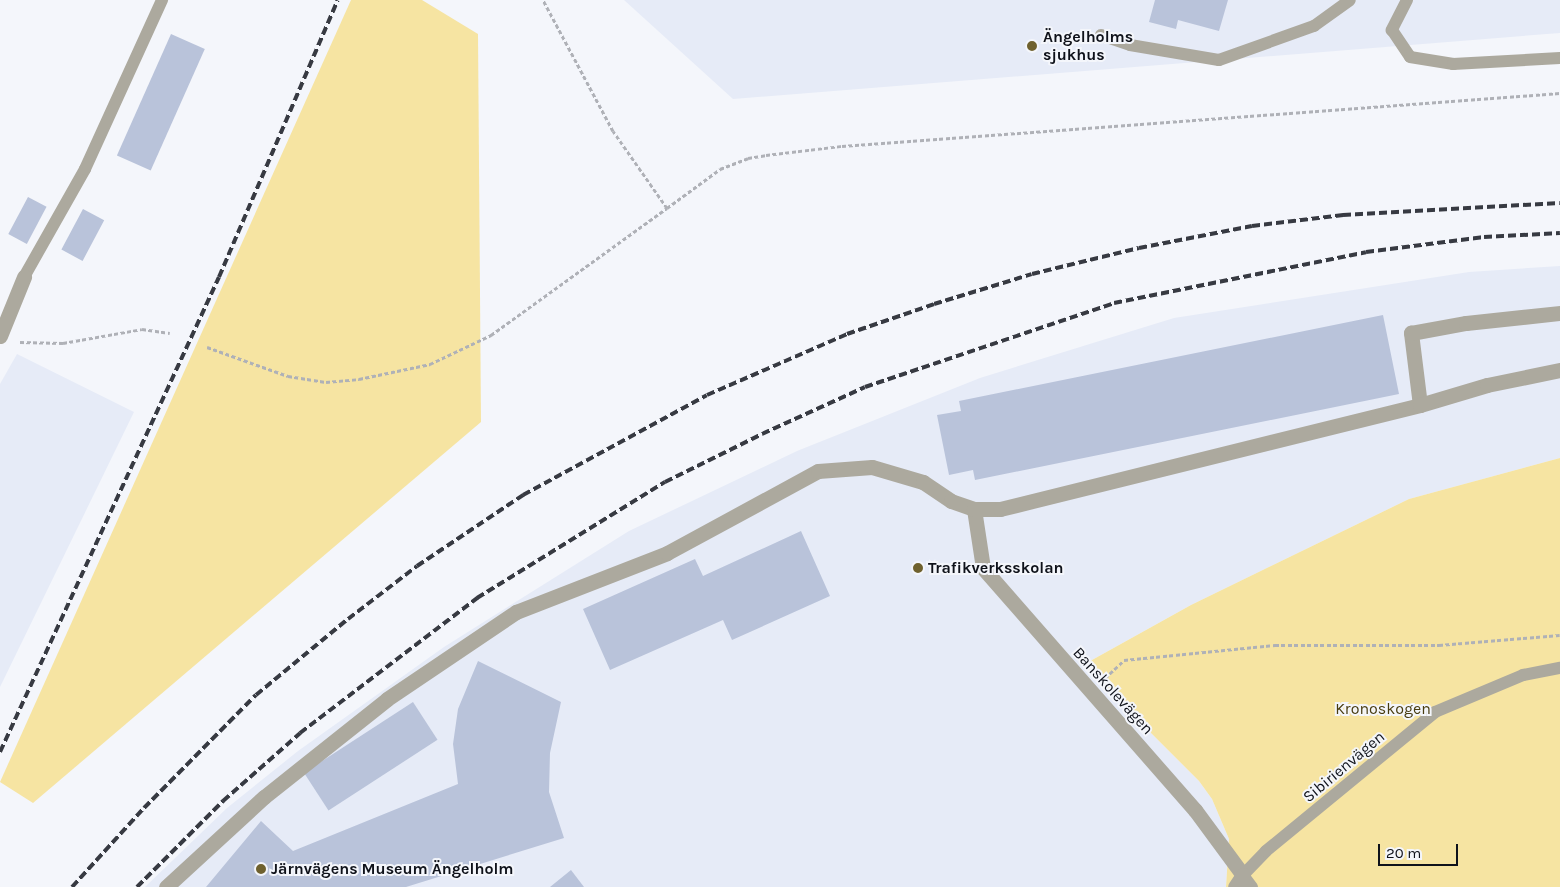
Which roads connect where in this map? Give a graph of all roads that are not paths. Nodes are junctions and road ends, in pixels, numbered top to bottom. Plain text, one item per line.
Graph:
1 (162, 0) edge
2 (1350, 0) edge
3 (1406, 0) edge
4 (1101, 35) dead end
5 (1560, 58) edge
6 (24, 277) joint
7 (1560, 313) edge
8 (0, 336) edge
9 (1560, 370) edge
10 (1420, 405) junction
11 (974, 509) junction
12 (1560, 668) edge
13 (1243, 883) edge
14 (166, 887) edge

1 - 6 lane
2 - 4 lane
3 - 5 lane
6 - 8 street
7 - 10 street
9 - 10 street
10 - 11 street
11 - 13 street, Banskolevägen
11 - 14 street
12 - 13 lane, Sibirienvägen

